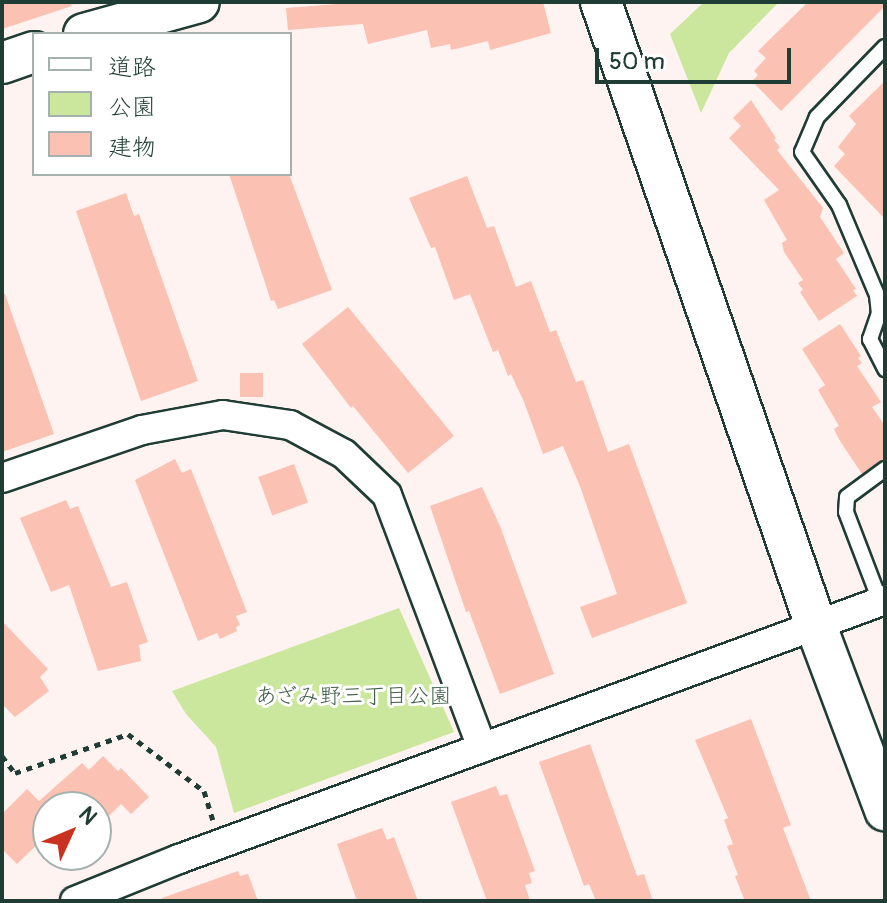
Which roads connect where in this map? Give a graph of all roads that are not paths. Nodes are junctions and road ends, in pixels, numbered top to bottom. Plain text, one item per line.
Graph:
1 (199, 2) edge
2 (601, 2) edge
3 (91, 32) edge
4 (885, 47) edge
5 (32, 53) edge
6 (2, 63) edge
7 (885, 369) edge
8 (885, 469) edge
9 (2, 478) edge
10 (882, 600) edge
11 (816, 626) junction
12 (482, 748) junction
13 (885, 810) edge
14 (75, 901) edge

1 - 3 street
2 - 11 street
4 - 7 lane
5 - 6 street
8 - 10 lane
9 - 12 street
10 - 11 street
11 - 12 street
11 - 13 street
12 - 14 street

